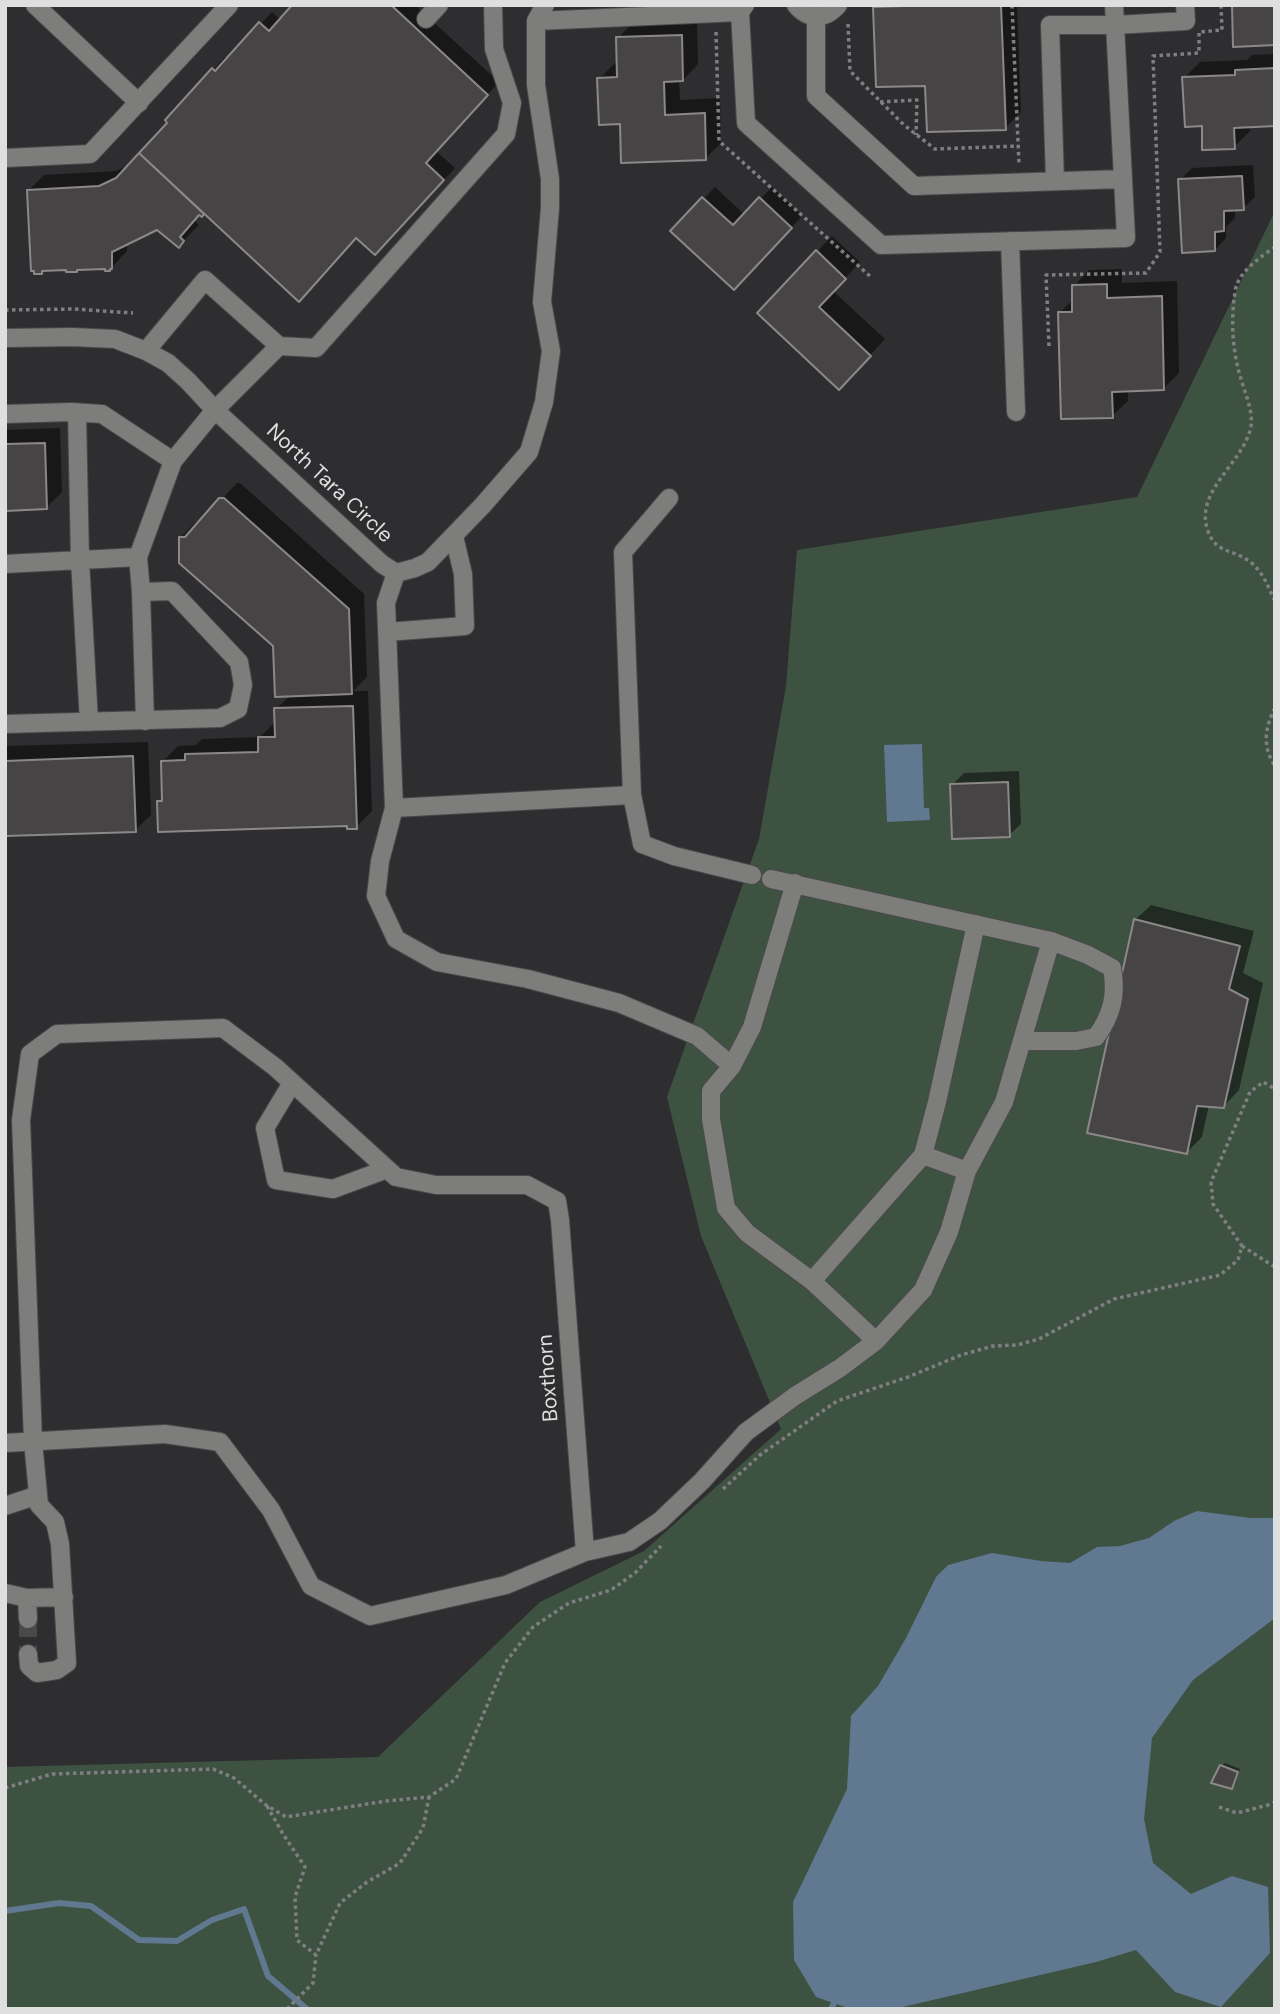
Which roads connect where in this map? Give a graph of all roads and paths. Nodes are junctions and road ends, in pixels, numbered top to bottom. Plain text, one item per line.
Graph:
1 (35, 5) edge
2 (229, 5) edge
3 (439, 5) edge
4 (493, 5) edge
5 (796, 5) edge
6 (1012, 5) edge
7 (1114, 5) edge
8 (1185, 5) edge
9 (743, 9) edge
10 (845, 10) edge
11 (540, 13) edge
12 (816, 17) junction
13 (426, 19) dead end
14 (1115, 25) junction
15 (880, 102) junction
16 (139, 103) junction
17 (916, 135) junction
18 (1018, 146) junction
19 (5, 158) edge
20 (1019, 169) dead end
21 (1123, 179) junction
22 (1055, 181) junction
23 (1010, 241) junction
24 (1275, 247) edge
25 (5, 310) edge
26 (134, 313) dead end
27 (5, 322) edge
28 (6, 338) edge
29 (279, 346) junction
30 (146, 351) junction
31 (215, 410) junction
32 (1016, 412) dead end
33 (77, 413) junction
34 (5, 414) edge
35 (173, 461) junction
36 (669, 498) dead end
37 (454, 536) junction
38 (138, 557) junction
39 (80, 561) junction
40 (5, 564) edge
41 (396, 573) junction
42 (141, 592) junction
43 (1275, 601) edge
44 (387, 632) junction
45 (1275, 708) edge
46 (145, 721) junction
47 (89, 722) junction
48 (5, 724) edge
49 (1275, 766) edge
50 (632, 795) junction
51 (394, 808) junction
52 (752, 875) dead end
53 (771, 879) dead end
54 (795, 884) junction
55 (976, 924) junction
56 (1051, 941) junction
57 (1022, 1041) junction
58 (732, 1066) junction
59 (292, 1083) junction
60 (1275, 1089) edge
61 (923, 1155) junction
62 (387, 1169) junction
63 (967, 1171) junction
64 (1242, 1246) junction
65 (1275, 1267) edge
66 (813, 1281) junction
67 (876, 1341) junction
68 (33, 1441) junction
69 (5, 1443) edge
70 (721, 1492) dead end
71 (38, 1495) junction
72 (5, 1506) edge
73 (661, 1546) dead end
74 (585, 1552) junction
75 (5, 1593) edge
76 (27, 1598) junction
77 (64, 1598) junction
78 (28, 1619) tunnel mouth
79 (28, 1654) dead end
80 (5, 1788) edge
81 (429, 1797) junction
82 (1275, 1801) edge
83 (266, 1805) junction
84 (1219, 1807) dead end
85 (316, 1955) junction
86 (287, 2009) edge

1 - 16 street
2 - 16 street
3 - 13 street
4 - 29 street
5 - 12 street
6 - 18 path
7 - 14 street
8 - 14 street
9 - 11 street
9 - 23 street
10 - 12 street
10 - 15 path
11 - 37 street, North Tara Circle
12 - 22 street
14 - 21 street
14 - 22 street
15 - 17 path
15 - 17 path
16 - 19 street
17 - 18 path
18 - 20 path
21 - 22 street
21 - 23 street
23 - 32 street
24 - 43 path
25 - 26 path
27 - 28 street
28 - 30 street, North Tara Circle
29 - 30 street
29 - 31 street
30 - 31 street, North Tara Circle
31 - 35 street
31 - 41 street, North Tara Circle
33 - 34 street
33 - 35 street
33 - 39 street
35 - 38 street
36 - 50 street
37 - 41 street, North Tara Circle
37 - 44 street
38 - 39 street
38 - 42 street
39 - 40 street
39 - 47 street
41 - 44 street
42 - 46 street
42 - 46 street
44 - 51 street
45 - 49 path
46 - 47 street
47 - 48 street
50 - 51 street
50 - 52 street
51 - 58 street
53 - 54 street
54 - 55 street
54 - 58 street
55 - 56 street
55 - 61 street
56 - 57 street
56 - 57 street
57 - 63 street
58 - 66 street
59 - 62 street
59 - 62 street
59 - 68 street
60 - 64 path
61 - 63 street
61 - 66 street
62 - 74 street, Boxthorn
63 - 67 street
64 - 65 path
64 - 70 path
66 - 67 street
67 - 74 street
68 - 69 street
68 - 71 street
68 - 74 street
71 - 72 street
71 - 77 street
73 - 81 path
75 - 76 street
76 - 77 street
76 - 78 street
77 - 79 street
80 - 83 path
81 - 83 path
81 - 85 path
82 - 84 path
83 - 85 path
85 - 86 path

